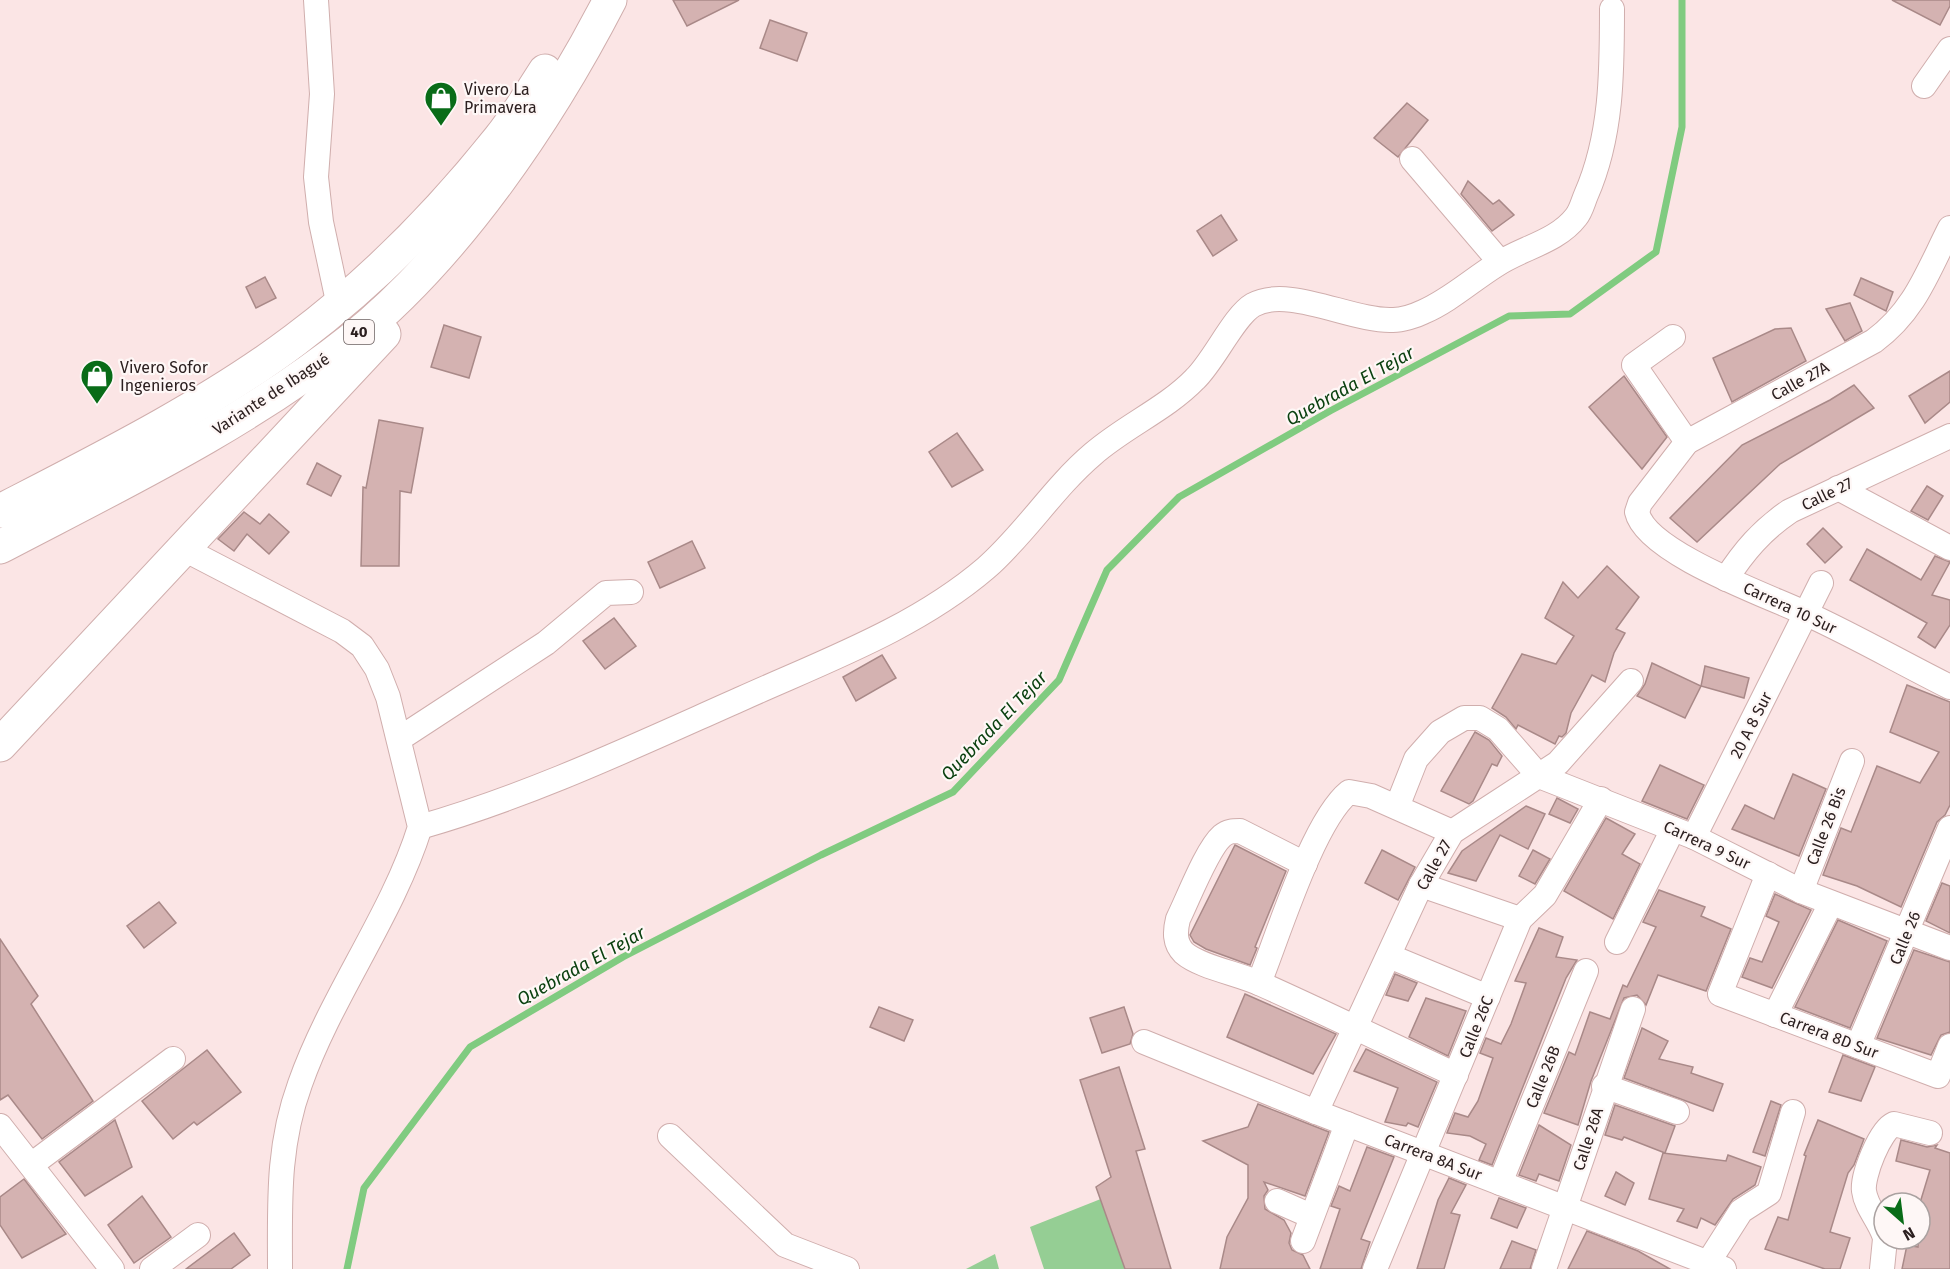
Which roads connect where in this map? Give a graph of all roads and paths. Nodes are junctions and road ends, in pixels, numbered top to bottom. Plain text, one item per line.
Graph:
1 (316, 0) edge
2 (587, 0) edge
3 (610, 0) edge
4 (1612, 9) dead end
5 (1950, 49) edge
6 (1924, 86) dead end
7 (1412, 159) dead end
8 (1950, 228) edge
9 (1500, 262) junction
10 (421, 275) junction
11 (339, 306) junction
12 (1673, 337) dead end
13 (1947, 441) edge
14 (1687, 442) junction
15 (1838, 488) junction
16 (0, 509) edge
17 (1638, 519) joint
18 (0, 547) edge
19 (1950, 548) edge
20 (184, 549) junction
21 (1726, 579) junction
22 (1821, 583) dead end
23 (631, 592) dead end
24 (1807, 614) junction
25 (1631, 681) dead end
26 (1950, 687) edge
27 (399, 739) junction
28 (0, 745) edge
29 (1852, 761) dead end
30 (1539, 776) junction
31 (1600, 799) junction
32 (1397, 807) junction
33 (420, 827) junction
34 (1950, 828) edge
35 (1452, 832) junction
36 (1683, 833) junction
37 (1305, 864) junction
38 (1768, 874) junction
39 (1941, 877) edge
40 (1422, 885) junction
41 (1801, 891) junction
42 (1832, 903) junction
43 (1520, 919) junction
44 (1908, 933) junction
45 (1617, 942) dead end
46 (1950, 948) edge
47 (1389, 956) junction
48 (1586, 971) dead end
49 (1259, 983) junction
50 (1488, 997) junction
51 (1632, 1009) dead end
52 (1775, 1015) junction
53 (1356, 1028) junction
54 (1144, 1042) dead end
55 (1858, 1046) junction
56 (1950, 1046) edge
57 (173, 1059) dead end
58 (1456, 1075) junction
59 (1604, 1086) junction
60 (1316, 1112) junction
61 (1677, 1112) dead end
62 (1793, 1112) dead end
63 (1347, 1124) junction
64 (0, 1126) edge
65 (1930, 1133) dead end
66 (670, 1136) dead end
67 (1424, 1154) junction
68 (31, 1165) junction
69 (1500, 1183) junction
70 (1277, 1201) dead end
71 (1566, 1209) junction
72 (1872, 1210) edge
73 (1311, 1216) junction
74 (198, 1235) dead end
75 (1303, 1241) dead end
76 (1884, 1251) edge
77 (1712, 1267) edge
78 (112, 1269) edge
79 (152, 1269) edge
80 (280, 1269) edge
81 (847, 1269) edge
82 (1375, 1269) edge
83 (1544, 1269) edge
84 (1882, 1269) edge

1 - 11 street
2 - 11 highway, Variante de Ibagué / 40
3 - 10 highway, Variante de Ibagué / 40
4 - 9 street
5 - 6 street
7 - 9 street
8 - 14 street, Calle 27A
9 - 33 street
10 - 18 highway, Variante de Ibagué / 40
10 - 20 highway
11 - 16 highway, Variante de Ibagué / 40
12 - 14 street
13 - 15 street, Calle 27
14 - 17 street, Calle 27A
15 - 19 street
15 - 21 street, Calle 27
17 - 21 street, Carrera 10 Sur
20 - 27 street
20 - 28 highway
21 - 24 street, Carrera 10 Sur
22 - 24 street
23 - 27 street
24 - 26 street, Carrera 10 Sur
24 - 36 street, 20 A 8 Sur
25 - 30 street, Calle 27
27 - 33 street
29 - 41 street, Calle 26 Bis
30 - 31 street, Carrera 9 Sur
30 - 32 street, Carrera 9 Sur
30 - 35 street, Calle 27
31 - 36 street, Carrera 9 Sur
31 - 43 street, Calle 26C
32 - 35 street
32 - 37 street
33 - 80 street
34 - 39 street, Calle 26
35 - 40 street, Calle 27
36 - 38 street, Carrera 9 Sur
36 - 45 street
37 - 49 street
37 - 49 street
38 - 41 street, Carrera 9 Sur
38 - 52 street, Carrera 8D Sur
39 - 44 street, Calle 26
40 - 43 street
40 - 47 street, Calle 27
41 - 42 street, Carrera 9 Sur
42 - 44 street, Carrera 9 Sur
42 - 52 street
43 - 50 street, Calle 26C
44 - 46 street, Carrera 9 Sur
44 - 55 street, Calle 26
47 - 50 street
47 - 53 street, Calle 27
48 - 69 street, Calle 26B
49 - 53 street
50 - 58 street, Calle 26C
51 - 59 street, Calle 26A
52 - 55 street, Carrera 8D Sur
53 - 58 street
53 - 60 street, Calle 27
54 - 60 street, Carrera 8A Sur
55 - 56 street, Carrera 8D Sur
57 - 68 street
58 - 67 street, Calle 26C
59 - 61 street
59 - 71 street, Calle 26A
60 - 63 street, Carrera 8A Sur
62 - 77 street
63 - 67 street, Carrera 8A Sur
63 - 73 street
64 - 68 street
65 - 72 street
66 - 81 street
67 - 69 street, Carrera 8A Sur
67 - 82 street, Calle 26C
68 - 78 street
69 - 71 street, Carrera 8A Sur
70 - 73 street
71 - 77 street, Carrera 8A Sur
71 - 83 street, Calle 26A
73 - 75 street
74 - 79 street
76 - 84 street

